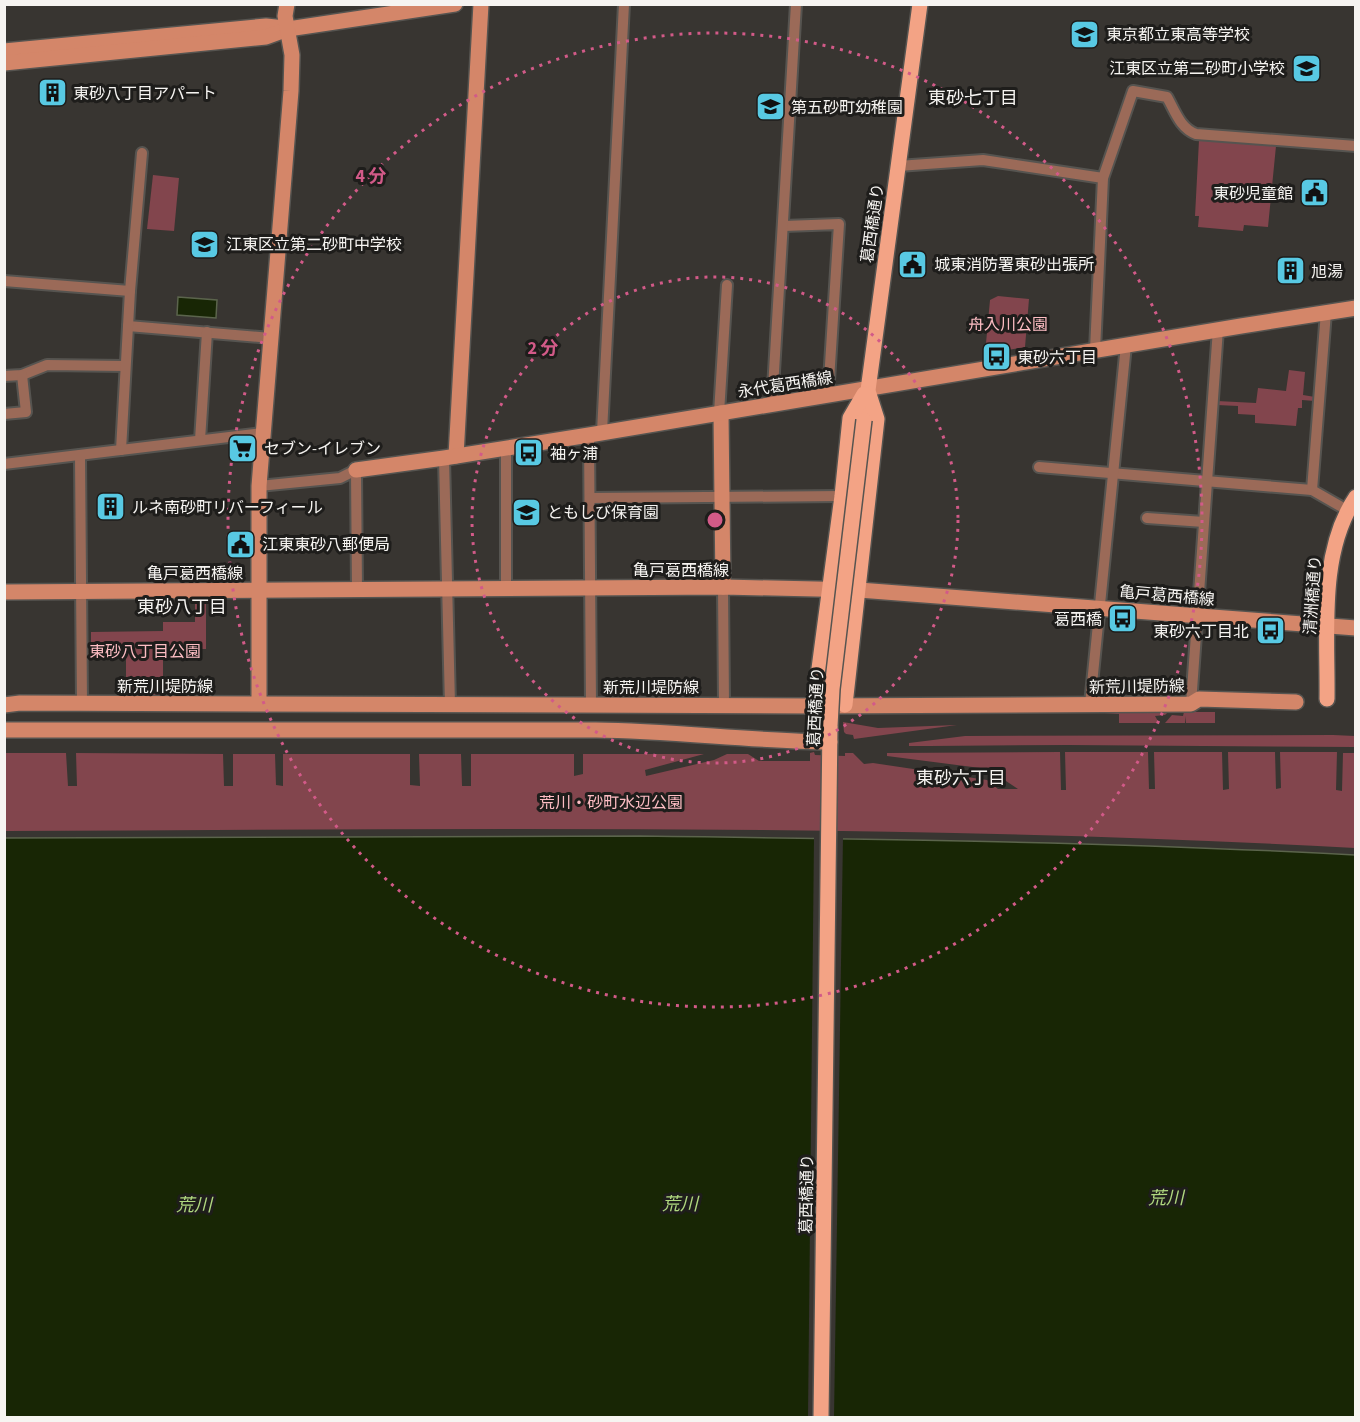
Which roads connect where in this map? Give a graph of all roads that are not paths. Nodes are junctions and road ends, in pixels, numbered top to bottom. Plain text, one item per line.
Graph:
1 (287, 4) edge
2 (455, 4) edge
3 (481, 4) edge
4 (624, 4) edge
5 (796, 4) edge
6 (920, 4) edge
7 (288, 29) junction
8 (4, 51) edge
9 (4, 63) edge
10 (1356, 146) edge
11 (142, 153) dead end
12 (898, 166) junction
13 (1103, 178) junction
14 (784, 225) junction
15 (4, 281) edge
16 (727, 285) dead end
17 (130, 291) junction
18 (1356, 308) edge
19 (1326, 312) junction
20 (128, 326) junction
21 (1218, 329) junction
22 (207, 332) junction
23 (271, 338) junction
24 (1126, 345) junction
25 (1095, 350) junction
26 (126, 366) junction
27 (22, 375) junction
28 (4, 376) edge
29 (867, 389) junction
30 (828, 396) junction
31 (772, 405) junction
32 (720, 413) junction
33 (4, 414) edge
34 (262, 433) junction
35 (595, 434) junction
36 (200, 440) junction
37 (506, 448) junction
38 (121, 450) junction
39 (80, 455) junction
40 (450, 457) junction
41 (4, 464) edge
42 (1039, 467) dead end
43 (356, 470) junction
44 (1114, 474) junction
45 (1207, 482) junction
46 (259, 486) junction
47 (1312, 490) junction
48 (842, 496) junction
49 (722, 497) junction
50 (590, 498) junction
51 (1351, 504) edge
52 (1147, 518) dead end
53 (1204, 522) junction
54 (723, 587) junction
55 (590, 588) junction
56 (447, 589) junction
57 (506, 589) junction
58 (829, 589) junction
59 (258, 590) junction
60 (357, 590) junction
61 (859, 590) junction
62 (81, 591) junction
63 (4, 592) edge
64 (1100, 608) junction
65 (1197, 616) junction
66 (1328, 626) junction
67 (1356, 628) edge
68 (1327, 699) dead end
69 (1296, 702) dead end
70 (259, 703) junction
71 (82, 704) junction
72 (724, 704) junction
73 (1090, 704) junction
74 (1191, 704) junction
75 (4, 705) edge
76 (450, 705) junction
77 (591, 705) junction
78 (845, 705) junction
79 (814, 706) junction
80 (4, 730) edge
81 (830, 749) junction
82 (821, 1418) edge

1 - 7 main road
2 - 7 main road
3 - 40 main road
4 - 35 street
5 - 14 street
6 - 12 main road, 葛西橋通り
7 - 8 main road
7 - 9 main road
7 - 23 main road
10 - 13 street
11 - 17 street
12 - 13 street
12 - 29 main road, 葛西橋通り
13 - 25 street
14 - 30 street
14 - 31 street
15 - 17 street
16 - 32 street
17 - 20 street
18 - 19 main road, 永代葛西橋線
19 - 21 main road, 永代葛西橋線
19 - 47 street
20 - 22 street
20 - 26 street
21 - 24 main road, 永代葛西橋線
21 - 45 street
22 - 23 street
22 - 36 street
23 - 34 main road
24 - 25 main road, 永代葛西橋線
24 - 44 street
25 - 29 main road, 永代葛西橋線
26 - 27 street
26 - 38 street
27 - 28 street
27 - 33 street
29 - 30 main road, 永代葛西橋線
29 - 48 main road
29 - 61 main road
29 - 81 main road, 葛西橋通り, bridge
30 - 31 main road, 永代葛西橋線
31 - 32 main road, 永代葛西橋線
32 - 35 main road
32 - 49 main road, 永代葛西橋線
34 - 36 street
34 - 46 main road
35 - 37 main road
35 - 50 street
36 - 38 street
37 - 40 main road
37 - 57 street
38 - 39 street
39 - 41 street
39 - 62 street
40 - 43 main road
40 - 56 street
42 - 44 street
43 - 46 street
43 - 60 street
44 - 45 street
44 - 64 street
45 - 47 street
45 - 53 street
46 - 59 main road
47 - 51 street
48 - 49 street
48 - 58 main road
49 - 50 street
49 - 54 main road, 永代葛西橋線
50 - 55 street
51 - 66 main road, 清洲橋通り
52 - 53 street
53 - 65 street
54 - 55 main road, 亀戸葛西橋線
54 - 58 main road, 亀戸葛西橋線
54 - 72 street
55 - 57 main road, 亀戸葛西橋線
55 - 77 street
56 - 57 main road, 亀戸葛西橋線
56 - 60 main road, 亀戸葛西橋線
56 - 76 street
58 - 61 main road, 亀戸葛西橋線
58 - 79 main road
59 - 60 main road, 亀戸葛西橋線
59 - 62 main road, 亀戸葛西橋線
59 - 70 main road
61 - 64 main road, 亀戸葛西橋線
61 - 78 main road
62 - 63 main road, 亀戸葛西橋線
62 - 71 street
64 - 65 main road, 亀戸葛西橋線
64 - 73 street
65 - 66 main road, 亀戸葛西橋線
65 - 74 street
66 - 67 main road, 亀戸葛西橋線
66 - 68 main road, 清洲橋通り
69 - 74 main road, 新荒川堤防線
70 - 71 main road, 新荒川堤防線
70 - 76 main road, 新荒川堤防線
71 - 75 main road, 新荒川堤防線
72 - 77 main road, 新荒川堤防線
72 - 79 main road, 新荒川堤防線
73 - 74 main road, 新荒川堤防線
73 - 78 main road, 新荒川堤防線
76 - 77 main road, 新荒川堤防線
78 - 79 main road, 新荒川堤防線
80 - 81 main road
81 - 82 main road, 葛西橋通り

